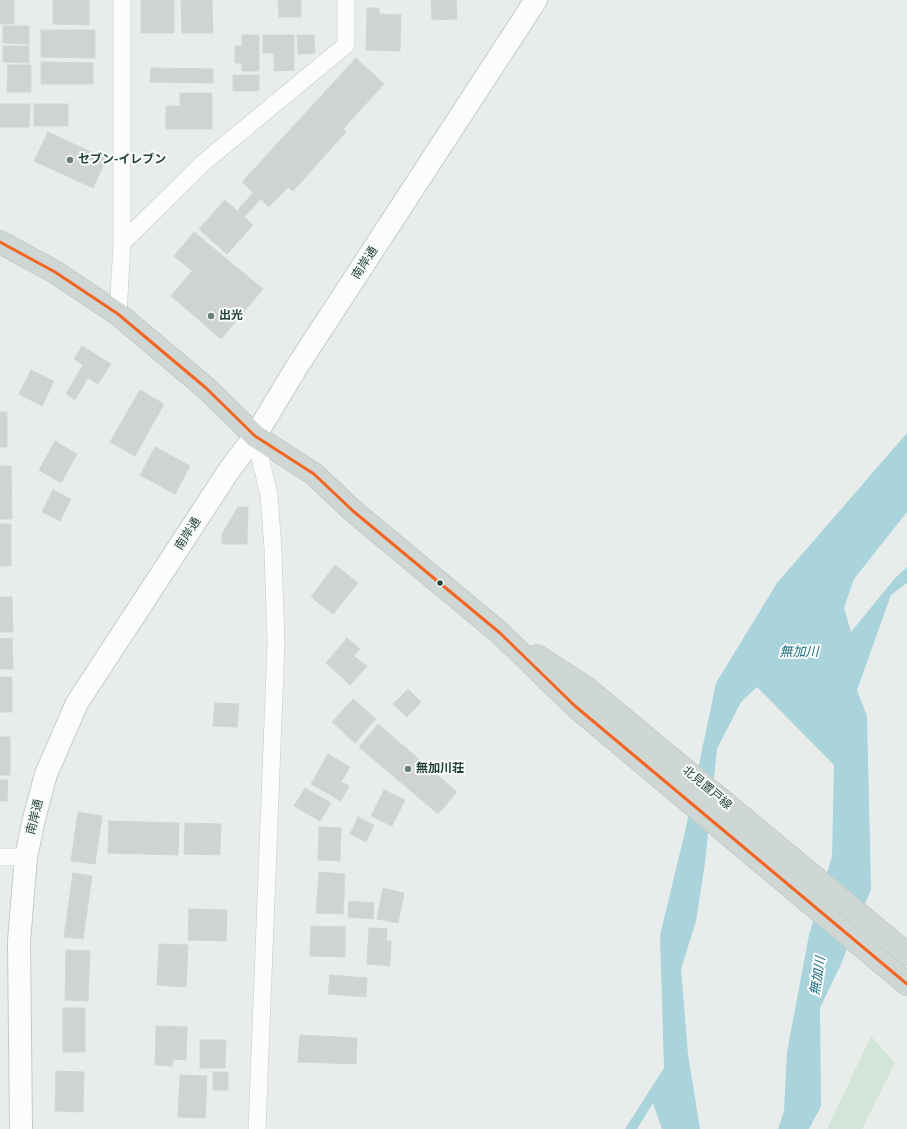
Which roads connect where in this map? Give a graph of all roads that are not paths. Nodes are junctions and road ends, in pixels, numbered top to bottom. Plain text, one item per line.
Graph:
1 (122, 0) edge
2 (346, 0) edge
3 (536, 0) edge
4 (0, 242) edge
5 (122, 243) junction
6 (118, 314) junction
7 (255, 436) junction
8 (500, 633) junction
9 (0, 857) edge
10 (26, 857) junction
11 (907, 954) edge
12 (907, 984) edge
13 (21, 1129) edge
14 (257, 1129) edge

1 - 5 street
2 - 5 street
3 - 7 main road, 南岸通
4 - 6 main road, 北見置戸線
5 - 6 street
6 - 7 main road, 北見置戸線
7 - 8 main road, 北見置戸線
7 - 10 main road, 南岸通
7 - 14 street
8 - 11 main road, 北見置戸線
8 - 12 main road, 北見置戸線
9 - 10 street
10 - 13 main road, 南岸通

